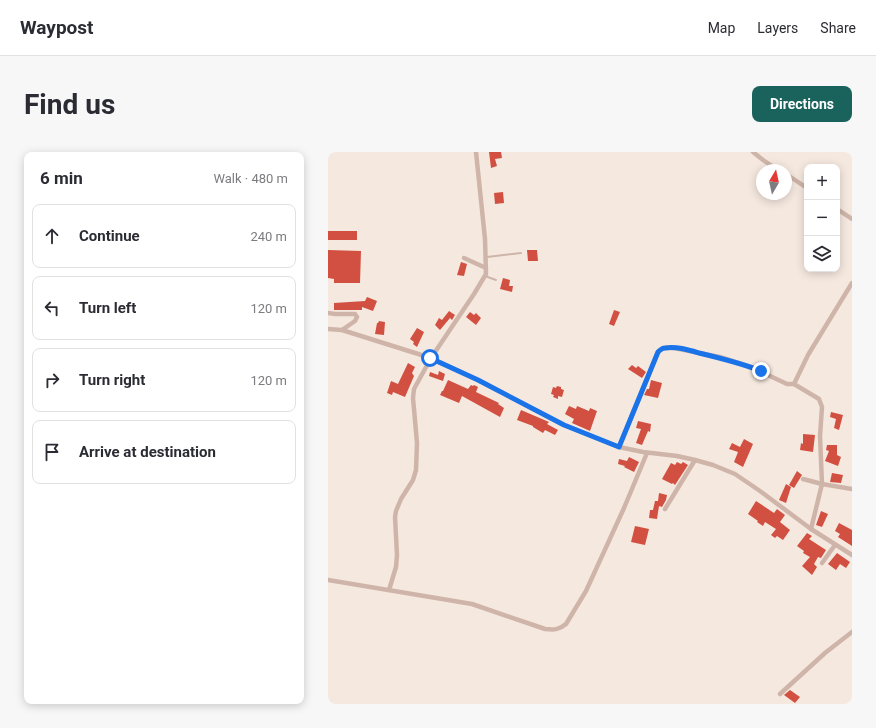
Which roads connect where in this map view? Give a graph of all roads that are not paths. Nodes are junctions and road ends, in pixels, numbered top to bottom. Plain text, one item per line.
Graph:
1 (476, 152) edge
2 (753, 152) edge
3 (768, 164) edge
4 (792, 178) edge
5 (804, 186) edge
6 (840, 211) edge
7 (852, 219) edge
8 (520, 254) dead end
9 (464, 258) dead end
10 (486, 258) junction
11 (486, 268) junction
12 (485, 276) junction
13 (496, 280) dead end
14 (852, 283) edge
15 (328, 313) edge
16 (328, 329) edge
17 (342, 330) junction
18 (430, 358) junction
19 (794, 384) junction
20 (619, 447) junction
21 (647, 453) junction
22 (695, 460) junction
23 (803, 479) dead end
24 (822, 484) junction
25 (852, 489) edge
26 (664, 509) dead end
27 (811, 529) junction
28 (835, 545) junction
29 (852, 555) edge
30 (822, 563) dead end
31 (328, 580) edge
32 (389, 590) junction
33 (852, 632) edge
34 (780, 694) dead end

1 - 10 street
2 - 3 street
4 - 5 street
6 - 7 street
8 - 10 lane
9 - 11 street
10 - 11 street
11 - 12 street
12 - 13 lane
12 - 18 street
14 - 19 street
15 - 17 street
16 - 17 street
17 - 18 street
18 - 20 street
18 - 32 street
19 - 20 street
19 - 24 street
20 - 21 street
21 - 22 street
21 - 32 street
22 - 26 street
22 - 27 street
23 - 24 street
24 - 25 street
24 - 27 street
27 - 28 street
28 - 29 street
28 - 30 street
31 - 32 street
33 - 34 street

